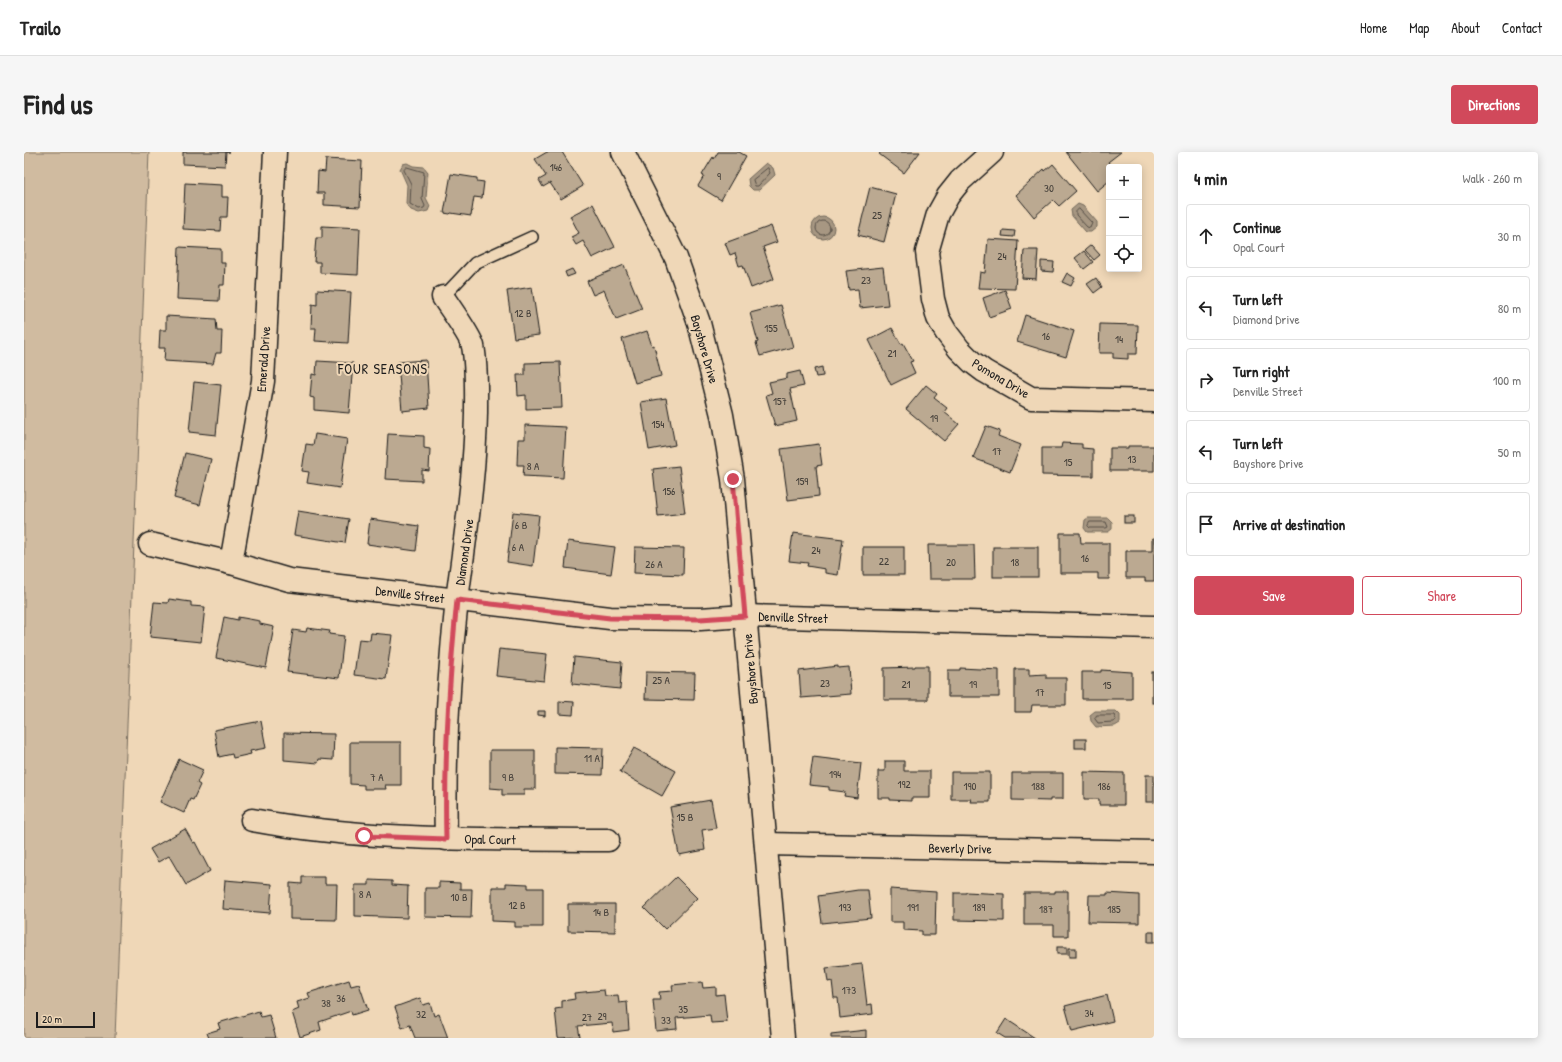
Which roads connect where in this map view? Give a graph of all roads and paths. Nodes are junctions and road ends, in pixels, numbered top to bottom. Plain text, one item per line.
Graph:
1 (275, 152) edge
2 (992, 152) edge
3 (629, 154) edge
4 (532, 237) dead end
5 (443, 297) joint
6 (1154, 401) edge
7 (150, 544) dead end
8 (231, 563) junction
9 (457, 600) junction
10 (745, 616) junction
11 (1154, 627) edge
12 (252, 820) dead end
13 (446, 839) junction
14 (608, 840) dead end
15 (766, 844) junction
16 (1154, 852) edge
17 (783, 1038) edge

1 - 8 street, Emerald Drive
2 - 6 street, Pomona Drive
3 - 10 street, Bayshore Drive
4 - 5 lane
5 - 9 street, Diamond Drive
7 - 8 street, Denville Street
8 - 9 street, Denville Street
9 - 10 street, Denville Street
9 - 13 street, Diamond Drive
10 - 11 street, Denville Street
10 - 15 street, Bayshore Drive
12 - 13 street, Opal Court
13 - 14 street, Opal Court
15 - 16 street, Beverly Drive
15 - 17 street, Bayshore Drive

